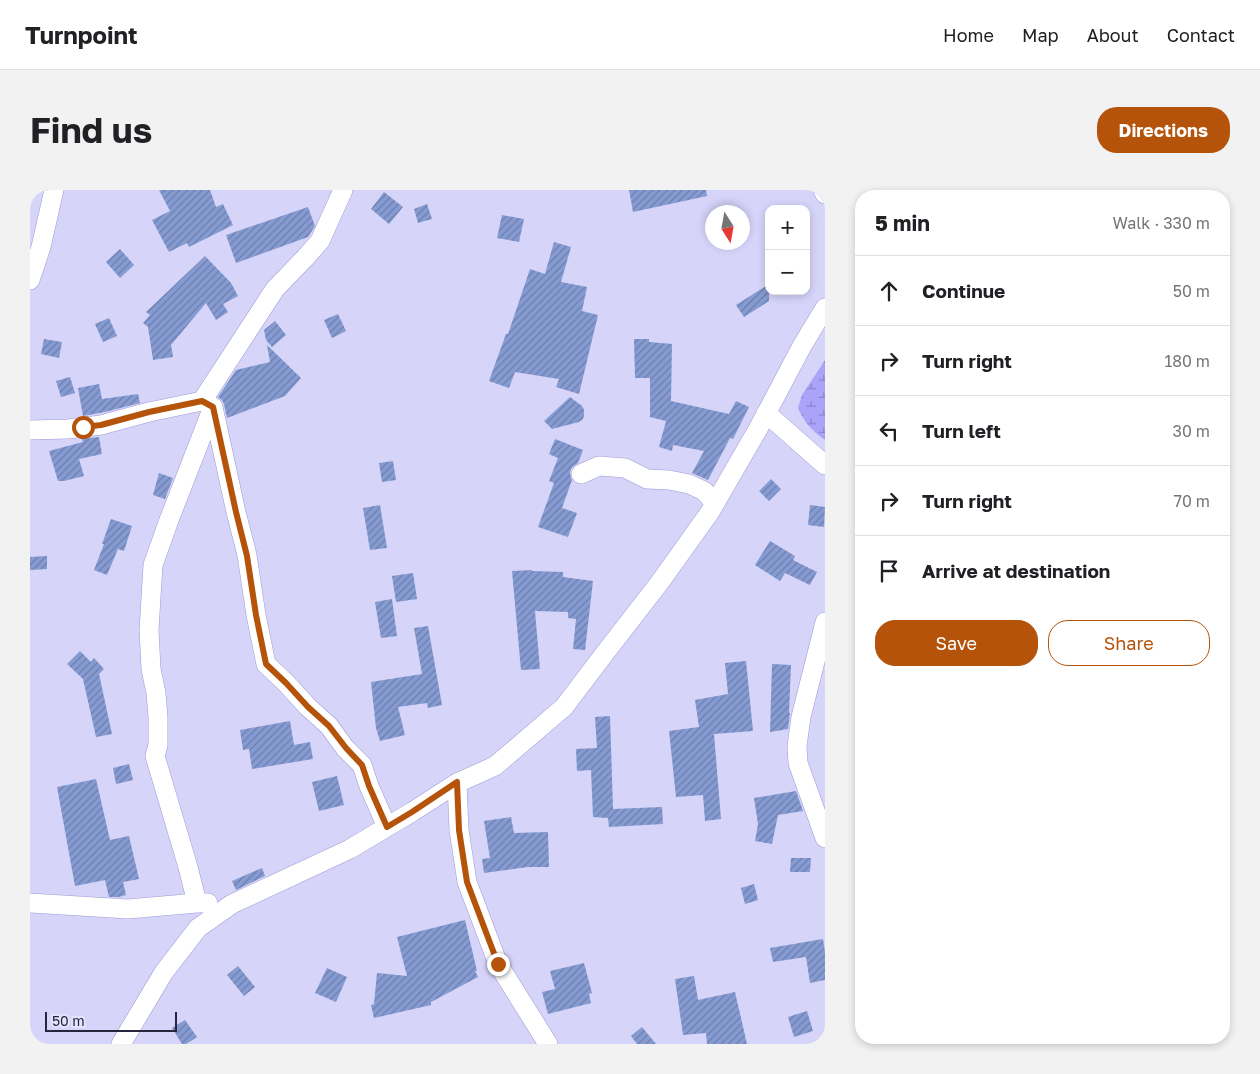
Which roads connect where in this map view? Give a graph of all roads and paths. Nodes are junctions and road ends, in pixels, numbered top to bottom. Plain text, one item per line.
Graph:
1 (54, 190) edge
2 (343, 190) edge
3 (823, 190) edge
4 (825, 194) edge
5 (34, 257) edge
6 (30, 280) edge
7 (825, 308) edge
8 (207, 404) junction
9 (766, 413) junction
10 (30, 430) edge
11 (825, 465) edge
12 (581, 474) dead end
13 (715, 503) junction
14 (825, 622) edge
15 (457, 782) junction
16 (387, 827) junction
17 (825, 838) edge
18 (197, 903) junction
19 (30, 904) edge
20 (232, 904) junction
21 (121, 1044) edge
22 (548, 1044) edge

1 - 5 street
2 - 8 street
3 - 4 street
5 - 6 street
7 - 9 street
8 - 10 street
8 - 16 street
8 - 18 street
9 - 11 street
9 - 13 street
12 - 13 street
13 - 15 street
14 - 17 street
15 - 16 street
15 - 22 street
16 - 20 street
18 - 19 street
18 - 20 street
20 - 21 street

